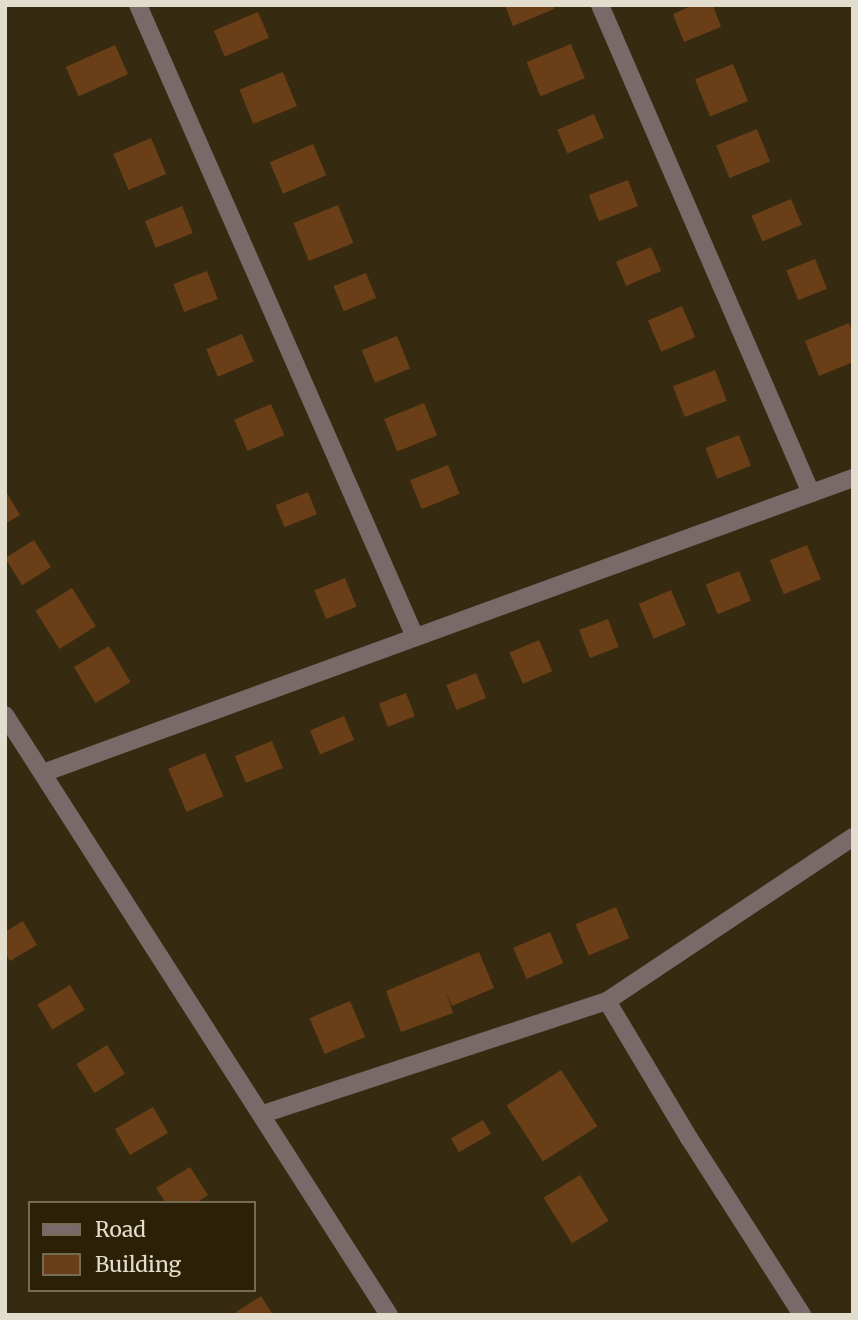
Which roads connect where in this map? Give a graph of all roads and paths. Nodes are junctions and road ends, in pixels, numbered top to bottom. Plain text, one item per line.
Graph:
1 (138, 5) edge
2 (600, 5) edge
3 (853, 478) edge
4 (811, 493) junction
5 (415, 637) junction
6 (5, 715) edge
7 (43, 773) junction
8 (853, 837) edge
9 (607, 1001) junction
10 (263, 1114) junction
11 (389, 1315) edge
12 (802, 1315) edge

1 - 5 street
2 - 4 street
3 - 4 street
4 - 5 street
5 - 7 street
6 - 7 street
7 - 10 street
8 - 9 street
9 - 10 street
9 - 12 street
10 - 11 street

